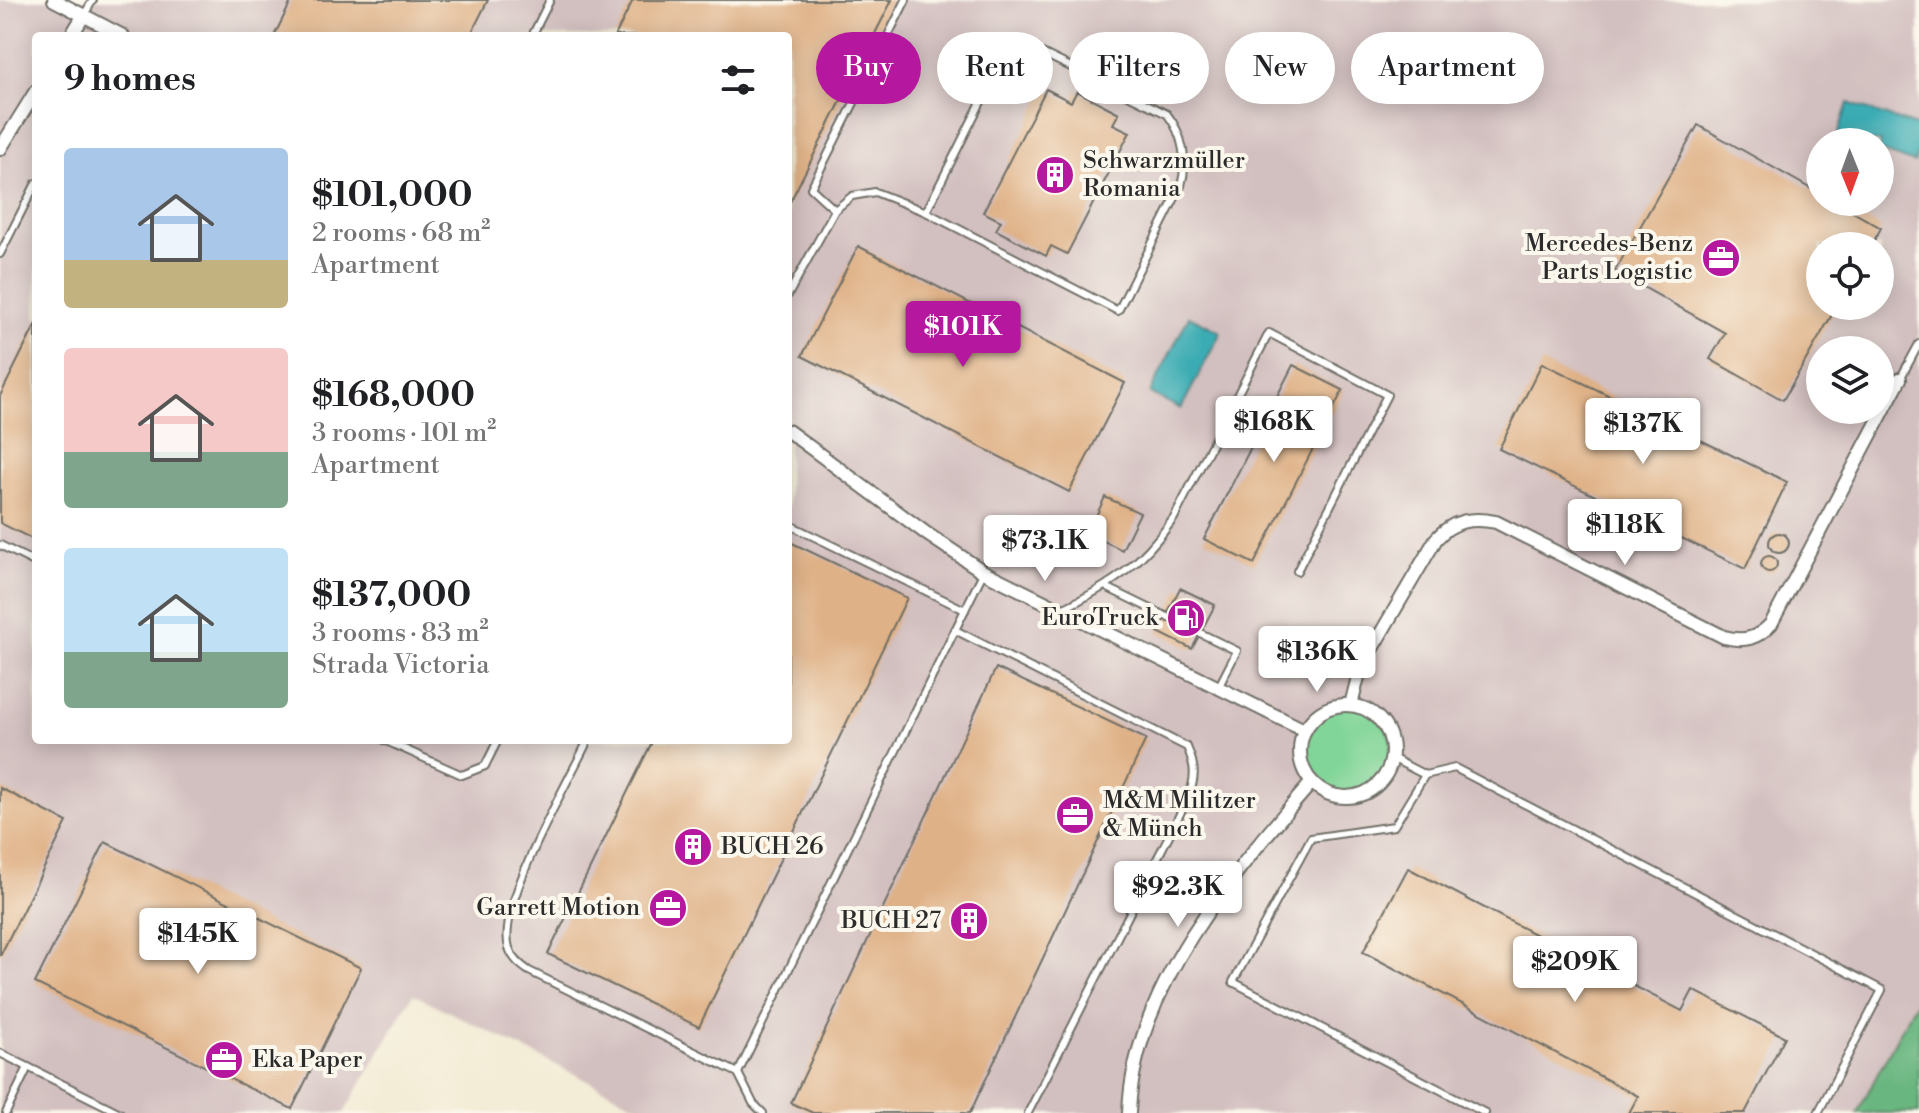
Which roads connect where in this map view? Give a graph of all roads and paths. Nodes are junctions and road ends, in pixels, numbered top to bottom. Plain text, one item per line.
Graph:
1 (54, 0) edge
2 (93, 0) edge
3 (550, 0) edge
4 (906, 0) edge
5 (84, 15) junction
6 (73, 32) edge
7 (116, 32) edge
8 (534, 32) edge
9 (32, 97) edge
10 (0, 149) edge
11 (32, 191) edge
12 (835, 210) junction
13 (926, 212) junction
14 (0, 254) edge
15 (792, 288) edge
16 (1919, 344) edge
17 (1900, 379) joint
18 (792, 434) edge
19 (792, 526) edge
20 (0, 545) edge
21 (32, 561) edge
22 (1297, 571) dead end
23 (984, 572) junction
24 (1108, 588) junction
25 (965, 610) junction
26 (1060, 610) junction
27 (955, 630) junction
28 (1218, 688) junction
29 (1351, 705) junction
30 (1304, 730) junction
31 (393, 744) edge
32 (496, 744) edge
33 (586, 744) edge
34 (1392, 758) junction
35 (1425, 775) junction
36 (1312, 782) junction
37 (0, 1053) edge
38 (28, 1067) junction
39 (738, 1073) junction
40 (6, 1113) edge
41 (120, 1113) edge
42 (763, 1113) edge
43 (1028, 1113) edge
44 (1129, 1113) edge
45 (1485, 1113) edge
46 (1818, 1113) edge

1 - 5 street
2 - 5 lane
3 - 8 lane
4 - 12 lane
5 - 6 street
5 - 7 street
9 - 10 street
11 - 14 lane
12 - 13 lane
12 - 15 lane
13 - 13 lane
16 - 17 lane
17 - 29 street
18 - 23 street
19 - 25 lane
20 - 21 lane
22 - 24 lane
23 - 25 lane
23 - 26 street
24 - 26 lane
24 - 28 lane
25 - 27 lane
26 - 28 street
27 - 39 lane
27 - 43 lane
28 - 30 street
29 - 30 street
29 - 34 street
30 - 36 street
31 - 32 lane
33 - 39 lane
34 - 35 lane
34 - 36 street
35 - 45 lane
35 - 46 lane
36 - 44 street
37 - 38 lane
38 - 40 lane
38 - 41 lane
39 - 42 lane

